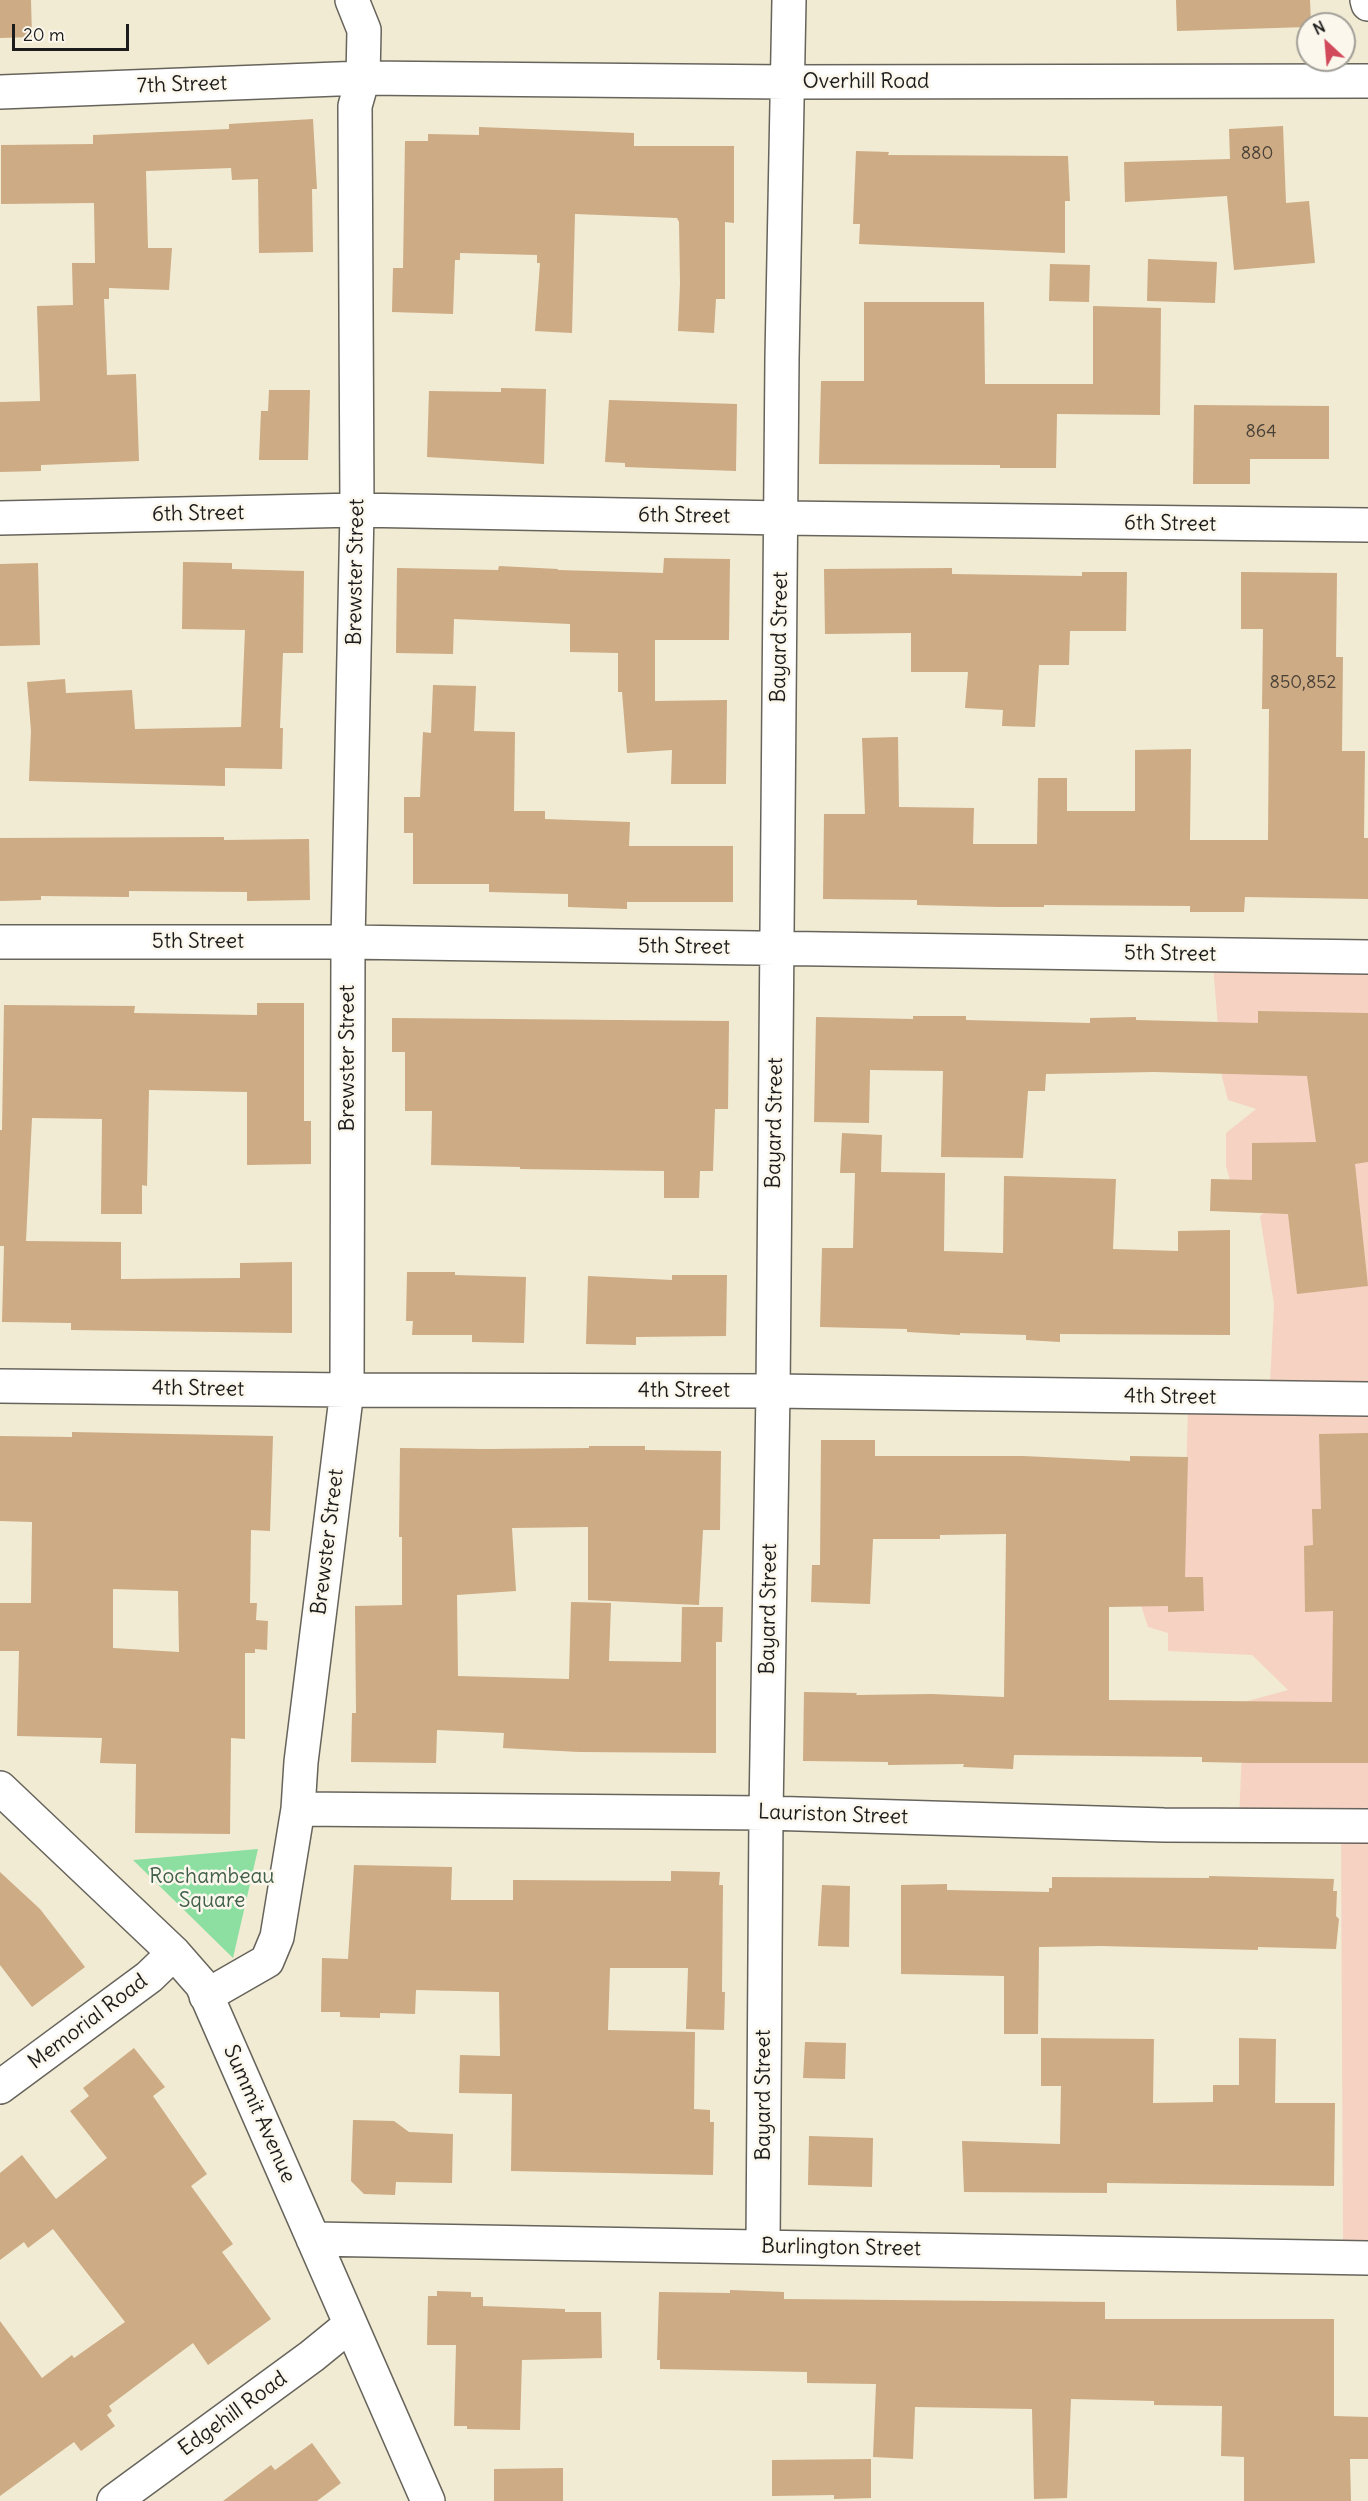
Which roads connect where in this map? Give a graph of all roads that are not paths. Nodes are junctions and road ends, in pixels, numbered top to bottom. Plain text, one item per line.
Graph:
1 (352, 0) edge
2 (789, 0) edge
3 (363, 78) junction
4 (1368, 81) edge
5 (786, 82) junction
6 (0, 92) edge
7 (357, 510) junction
8 (0, 518) edge
9 (782, 518) junction
10 (1368, 525) edge
11 (0, 942) edge
12 (348, 942) junction
13 (777, 949) junction
14 (1368, 957) edge
15 (0, 1386) edge
16 (347, 1390) junction
17 (773, 1391) junction
18 (1368, 1399) edge
19 (0, 1788) edge
20 (298, 1809) junction
21 (766, 1813) junction
22 (1368, 1826) edge
23 (174, 1953) junction
24 (206, 1996) junction
25 (0, 2087) edge
26 (313, 2239) junction
27 (763, 2246) junction
28 (1368, 2258) edge
29 (350, 2325) junction
30 (114, 2501) edge
31 (428, 2501) edge

1 - 3 street, Brewster Street
2 - 5 street, Bayard Street
3 - 5 street, Overhill Road
3 - 6 street, 7th Street
3 - 7 street, Brewster Street
4 - 5 street, Overhill Road
5 - 9 street, Bayard Street
7 - 8 street, 6th Street
7 - 9 street, 6th Street
7 - 12 street, Brewster Street
9 - 10 street, 6th Street
9 - 13 street, Bayard Street
11 - 12 street, 5th Street
12 - 13 street, 5th Street
12 - 16 street, Brewster Street
13 - 14 street, 5th Street
13 - 17 street, Bayard Street
15 - 16 street, 4th Street
16 - 17 street, 4th Street
16 - 20 street, Brewster Street
17 - 18 street, 4th Street
17 - 21 street, Bayard Street
19 - 23 street, Summit Avenue
20 - 21 street, Lauriston Street
20 - 24 street, Brewster Street
21 - 22 street, Lauriston Street
21 - 27 street, Bayard Street
23 - 24 street, Summit Avenue
23 - 25 street, Memorial Road
24 - 26 street, Summit Avenue
26 - 27 street, Burlington Street
26 - 29 street, Summit Avenue
27 - 28 street, Burlington Street
29 - 30 street, Edgehill Road
29 - 31 street, Summit Avenue

